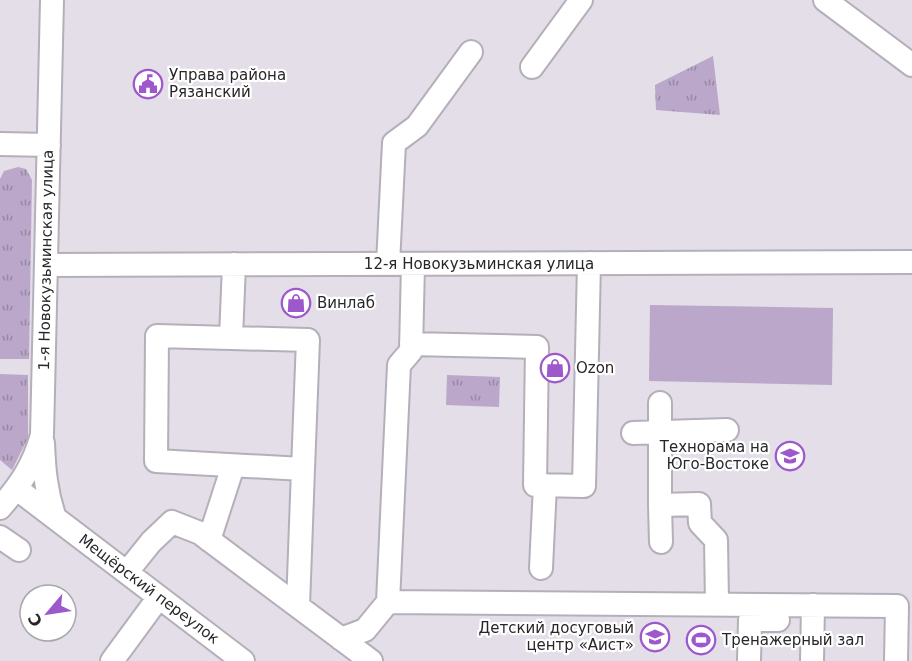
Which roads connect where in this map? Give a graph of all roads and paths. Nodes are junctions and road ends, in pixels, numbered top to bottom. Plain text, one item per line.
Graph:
1 (52, 0) edge
2 (581, 0) edge
3 (825, 0) edge
4 (471, 52) dead end
5 (912, 65) edge
6 (532, 67) dead end
7 (0, 144) edge
8 (49, 145) junction
9 (912, 262) edge
10 (589, 263) junction
11 (234, 264) junction
12 (388, 264) junction
13 (413, 264) junction
14 (46, 265) junction
15 (231, 338) junction
16 (411, 344) junction
17 (660, 403) dead end
18 (727, 430) dead end
19 (660, 432) junction
20 (633, 433) dead end
21 (42, 435) junction
22 (233, 466) junction
23 (303, 469) junction
24 (544, 485) junction
25 (17, 489) junction
26 (660, 505) junction
27 (0, 508) edge
28 (55, 518) junction
29 (0, 537) edge
30 (209, 540) junction
31 (661, 542) dead end
32 (19, 550) dead end
33 (541, 568) dead end
34 (127, 573) junction
35 (159, 597) junction
36 (387, 602) junction
37 (717, 604) junction
38 (298, 606) junction
39 (813, 613) junction
40 (341, 639) junction
41 (233, 658) edge
42 (912, 659) edge
43 (112, 661) edge
44 (371, 661) edge
45 (749, 661) edge
46 (812, 661) edge
47 (896, 661) edge
48 (903, 661) edge

1 - 8 street, 1-я Новокузьминская улица
2 - 6 street
3 - 5 street
4 - 12 street
7 - 8 street
8 - 14 street, 1-я Новокузьминская улица
9 - 10 street, 12-я Новокузьминская улица
10 - 13 street, 12-я Новокузьминская улица
10 - 24 street
11 - 12 street, 12-я Новокузьминская улица
11 - 14 street, 12-я Новокузьминская улица
11 - 15 street
12 - 13 street, 12-я Новокузьминская улица
13 - 16 street
14 - 21 street, 1-я Новокузьминская улица
15 - 22 street
15 - 23 street
16 - 24 street
16 - 36 street
17 - 19 street
18 - 19 street
19 - 20 street
19 - 26 street
21 - 25 street, 1-я Новокузьминская улица
21 - 28 street
22 - 23 street
22 - 30 street
23 - 38 street
24 - 33 street
25 - 27 street, 1-я Новокузьминская улица
25 - 28 street, Мещёрский переулок
26 - 31 street
26 - 37 street
28 - 34 street, Мещёрский переулок
29 - 32 street
30 - 34 street
30 - 38 street
34 - 35 street, Мещёрский переулок
35 - 41 street, Мещёрский переулок
35 - 43 street
36 - 37 street
36 - 40 street
37 - 39 street
38 - 40 street
39 - 45 street
39 - 46 street
39 - 47 street
40 - 44 street
42 - 48 street

